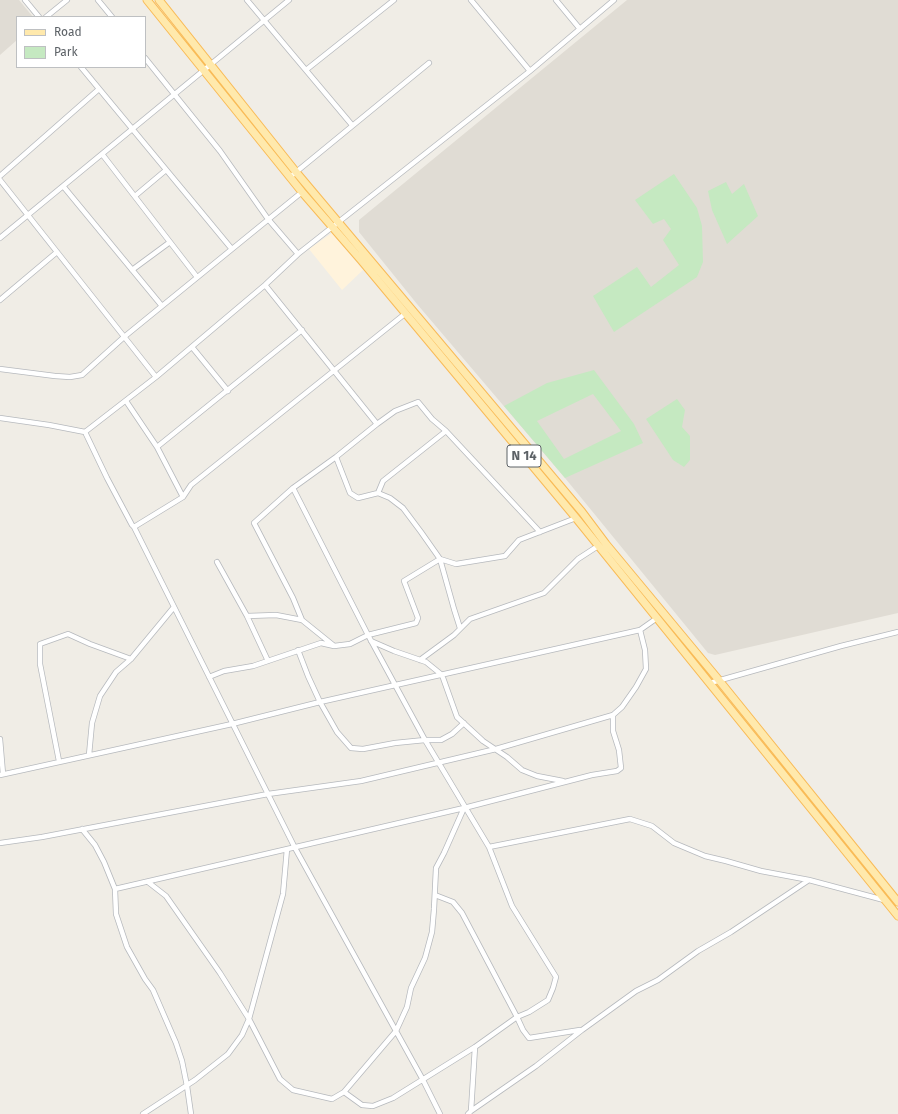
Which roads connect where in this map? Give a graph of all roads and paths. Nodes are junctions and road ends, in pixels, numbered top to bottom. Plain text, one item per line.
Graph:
1 (25, 0) edge
2 (67, 0) edge
3 (98, 0) edge
4 (147, 0) edge
5 (159, 0) edge
6 (247, 0) edge
7 (289, 0) edge
8 (394, 0) edge
9 (471, 0) edge
10 (556, 0) edge
11 (614, 0) edge
12 (38, 16) edge
13 (47, 16) edge
14 (111, 16) edge
15 (264, 20) junction
16 (580, 29) junction
17 (146, 59) edge
18 (429, 63) dead end
19 (211, 64) junction
20 (82, 68) edge
21 (204, 70) junction
22 (306, 70) junction
23 (530, 71) junction
24 (99, 89) junction
25 (175, 94) junction
26 (352, 125) junction
27 (132, 129) junction
28 (102, 154) junction
29 (166, 170) junction
30 (296, 172) junction
31 (0, 176) edge
32 (290, 177) junction
33 (0, 180) edge
34 (63, 186) junction
35 (302, 192) junction
36 (135, 196) junction
37 (28, 215) junction
38 (268, 219) junction
39 (339, 222) junction
40 (332, 228) junction
41 (0, 238) edge
42 (170, 242) junction
43 (231, 248) junction
44 (57, 252) junction
45 (298, 254) junction
46 (132, 270) junction
47 (197, 277) junction
48 (265, 285) junction
49 (0, 300) edge
50 (162, 306) junction
51 (406, 313) junction
52 (302, 330) junction
53 (124, 337) junction
54 (192, 347) junction
55 (0, 369) edge
56 (334, 370) junction
57 (156, 377) junction
58 (228, 391) junction
59 (126, 401) junction
60 (0, 418) edge
61 (377, 424) junction
62 (446, 431) junction
63 (85, 432) junction
64 (157, 448) junction
65 (336, 457) junction
66 (293, 488) junction
67 (378, 493) junction
68 (183, 497) junction
69 (576, 518) junction
70 (134, 526) junction
71 (540, 532) junction
72 (598, 546) junction
73 (440, 559) junction
74 (216, 562) dead end
75 (174, 606) junction
76 (247, 616) junction
77 (657, 618) junction
78 (302, 620) junction
79 (460, 628) junction
80 (640, 630) junction
81 (898, 632) edge
82 (368, 635) junction
83 (371, 641) junction
84 (334, 646) junction
85 (298, 650) junction
86 (131, 659) junction
87 (420, 660) junction
88 (268, 661) junction
89 (442, 675) junction
90 (209, 677) junction
91 (718, 680) junction
92 (710, 683) junction
93 (396, 685) junction
94 (320, 702) junction
95 (613, 715) junction
96 (464, 723) junction
97 (232, 724) junction
98 (0, 739) edge
99 (425, 740) junction
100 (496, 749) junction
101 (89, 755) junction
102 (59, 762) junction
103 (439, 762) junction
104 (2, 774) edge
105 (564, 782) junction
106 (268, 794) junction
107 (464, 808) junction
108 (82, 829) junction
109 (0, 843) edge
110 (489, 847) junction
111 (295, 848) junction
112 (287, 849) junction
113 (809, 880) junction
114 (148, 882) junction
115 (115, 889) junction
116 (435, 895) junction
117 (886, 900) junction
118 (898, 902) edge
119 (898, 916) edge
120 (517, 1017) junction
121 (249, 1019) junction
122 (582, 1030) junction
123 (396, 1031) junction
124 (475, 1047) junction
125 (423, 1080) junction
126 (187, 1086) junction
127 (344, 1092) junction
128 (470, 1113) edge
129 (143, 1114) edge
130 (191, 1114) edge
131 (440, 1114) edge

1 - 12 street
2 - 13 street
3 - 14 street
4 - 21 main road, N 14
5 - 19 main road, N 14
6 - 15 street
7 - 15 street
8 - 22 street
9 - 23 street
10 - 16 street
11 - 16 street
15 - 19 street
15 - 22 street
16 - 23 street
17 - 25 street
18 - 26 street
19 - 21 street
19 - 30 main road, N 14
20 - 24 street
21 - 25 street
21 - 32 main road, N 14
22 - 26 street
23 - 39 street
24 - 27 street
24 - 31 street
25 - 27 street
25 - 38 street
26 - 30 street
27 - 28 street
27 - 29 street
28 - 34 street
28 - 36 street
29 - 36 street
29 - 43 street
30 - 32 street
30 - 39 main road, N 14
32 - 35 main road, N 14
33 - 37 street
34 - 37 street
34 - 46 street
35 - 38 street
35 - 40 main road, N 14
36 - 42 street
37 - 41 street
37 - 44 street
38 - 43 street
38 - 45 street
39 - 40 street
39 - 91 main road, N 14
40 - 45 street
40 - 51 main road, N 14
42 - 46 street
42 - 47 street
43 - 47 street
44 - 49 street
44 - 53 street
45 - 48 street
46 - 50 street
47 - 50 street
48 - 52 street
48 - 54 street
50 - 53 street
51 - 56 street
51 - 69 main road, N 14
52 - 56 street
52 - 58 street
53 - 55 street
53 - 57 street
54 - 57 street
54 - 58 street
56 - 61 street
56 - 68 street
57 - 59 street
58 - 64 street
59 - 63 street
59 - 64 street
60 - 63 street
61 - 62 street
61 - 65 street
62 - 67 street
62 - 71 street
63 - 70 street
64 - 68 street
65 - 66 street
65 - 67 street
66 - 78 street
66 - 82 street
67 - 73 street
68 - 70 street
69 - 71 street
69 - 72 main road, N 14
70 - 75 street
71 - 73 street
72 - 77 main road, N 14
72 - 79 street
73 - 79 street
73 - 82 street
74 - 76 street
75 - 86 street
75 - 90 street
76 - 78 street
76 - 88 street
77 - 80 street
77 - 92 main road, N 14
78 - 84 street
79 - 87 street
80 - 89 street
80 - 95 street
81 - 91 street
82 - 83 street
82 - 84 street
83 - 87 street
83 - 93 street
84 - 85 street
85 - 88 street
85 - 94 street
86 - 101 street
86 - 102 street
87 - 89 street
88 - 90 street
89 - 93 street
89 - 96 street
90 - 97 street
91 - 92 street
91 - 118 main road, N 14
92 - 117 main road, N 14
93 - 94 street
93 - 99 street
94 - 97 street
94 - 99 street
95 - 100 street
95 - 105 street
96 - 99 street
96 - 100 street
97 - 101 street
97 - 106 street
98 - 104 street
99 - 103 street
100 - 103 street
100 - 105 street
101 - 102 street
102 - 104 street
103 - 106 street
103 - 107 street
105 - 107 street
106 - 108 street
106 - 111 street
107 - 110 street
107 - 111 street
107 - 116 street
108 - 109 street
108 - 115 street
110 - 113 street
110 - 120 street
111 - 112 street
111 - 123 street
112 - 114 street
112 - 121 street
113 - 117 street
113 - 122 street
114 - 115 street
114 - 121 street
115 - 126 street
116 - 120 street
116 - 123 street
117 - 119 main road, N 14
120 - 122 street
120 - 124 street
121 - 126 street
121 - 127 street
122 - 128 street
123 - 125 street
123 - 127 street
124 - 125 street
124 - 128 street
125 - 127 street
125 - 131 street
126 - 129 street
126 - 130 street

